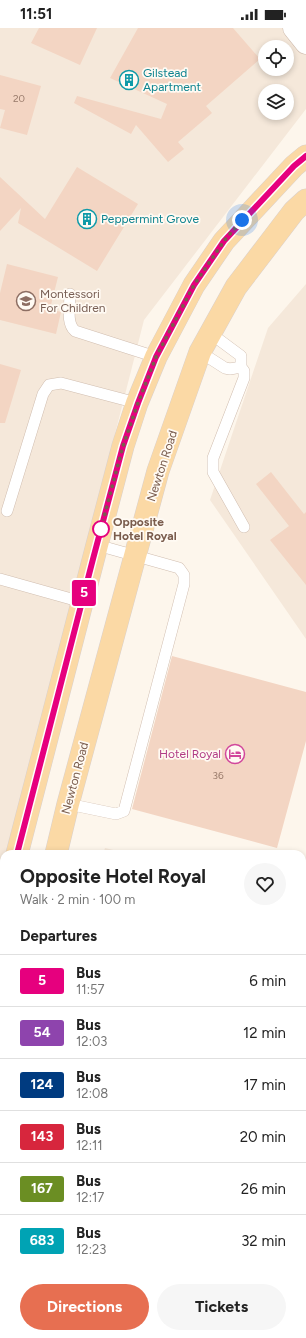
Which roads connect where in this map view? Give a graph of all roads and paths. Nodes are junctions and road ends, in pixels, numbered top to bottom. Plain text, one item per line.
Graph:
1 (294, 28) edge
2 (306, 43) edge
3 (306, 156) edge
4 (306, 200) edge
5 (70, 294) dead end
6 (210, 334) junction
7 (200, 352) junction
8 (156, 357) junction
9 (241, 367) junction
10 (138, 403) junction
11 (7, 511) dead end
12 (244, 527) dead end
13 (97, 545) junction
14 (135, 556) junction
15 (0, 579) edge
16 (82, 602) junction
17 (68, 804) junction
18 (18, 850) edge
19 (57, 850) edge

1 - 2 street
3 - 8 main road
4 - 6 main road, Newton Road
5 - 8 lane
6 - 7 main road, Newton Road
6 - 9 lane
7 - 9 lane
7 - 14 main road, Newton Road
8 - 10 main road
9 - 12 lane
10 - 11 lane
10 - 13 main road
13 - 14 lane
13 - 16 main road
14 - 17 main road, Newton Road
14 - 17 lane
15 - 16 lane
16 - 18 main road
17 - 19 main road, Newton Road

